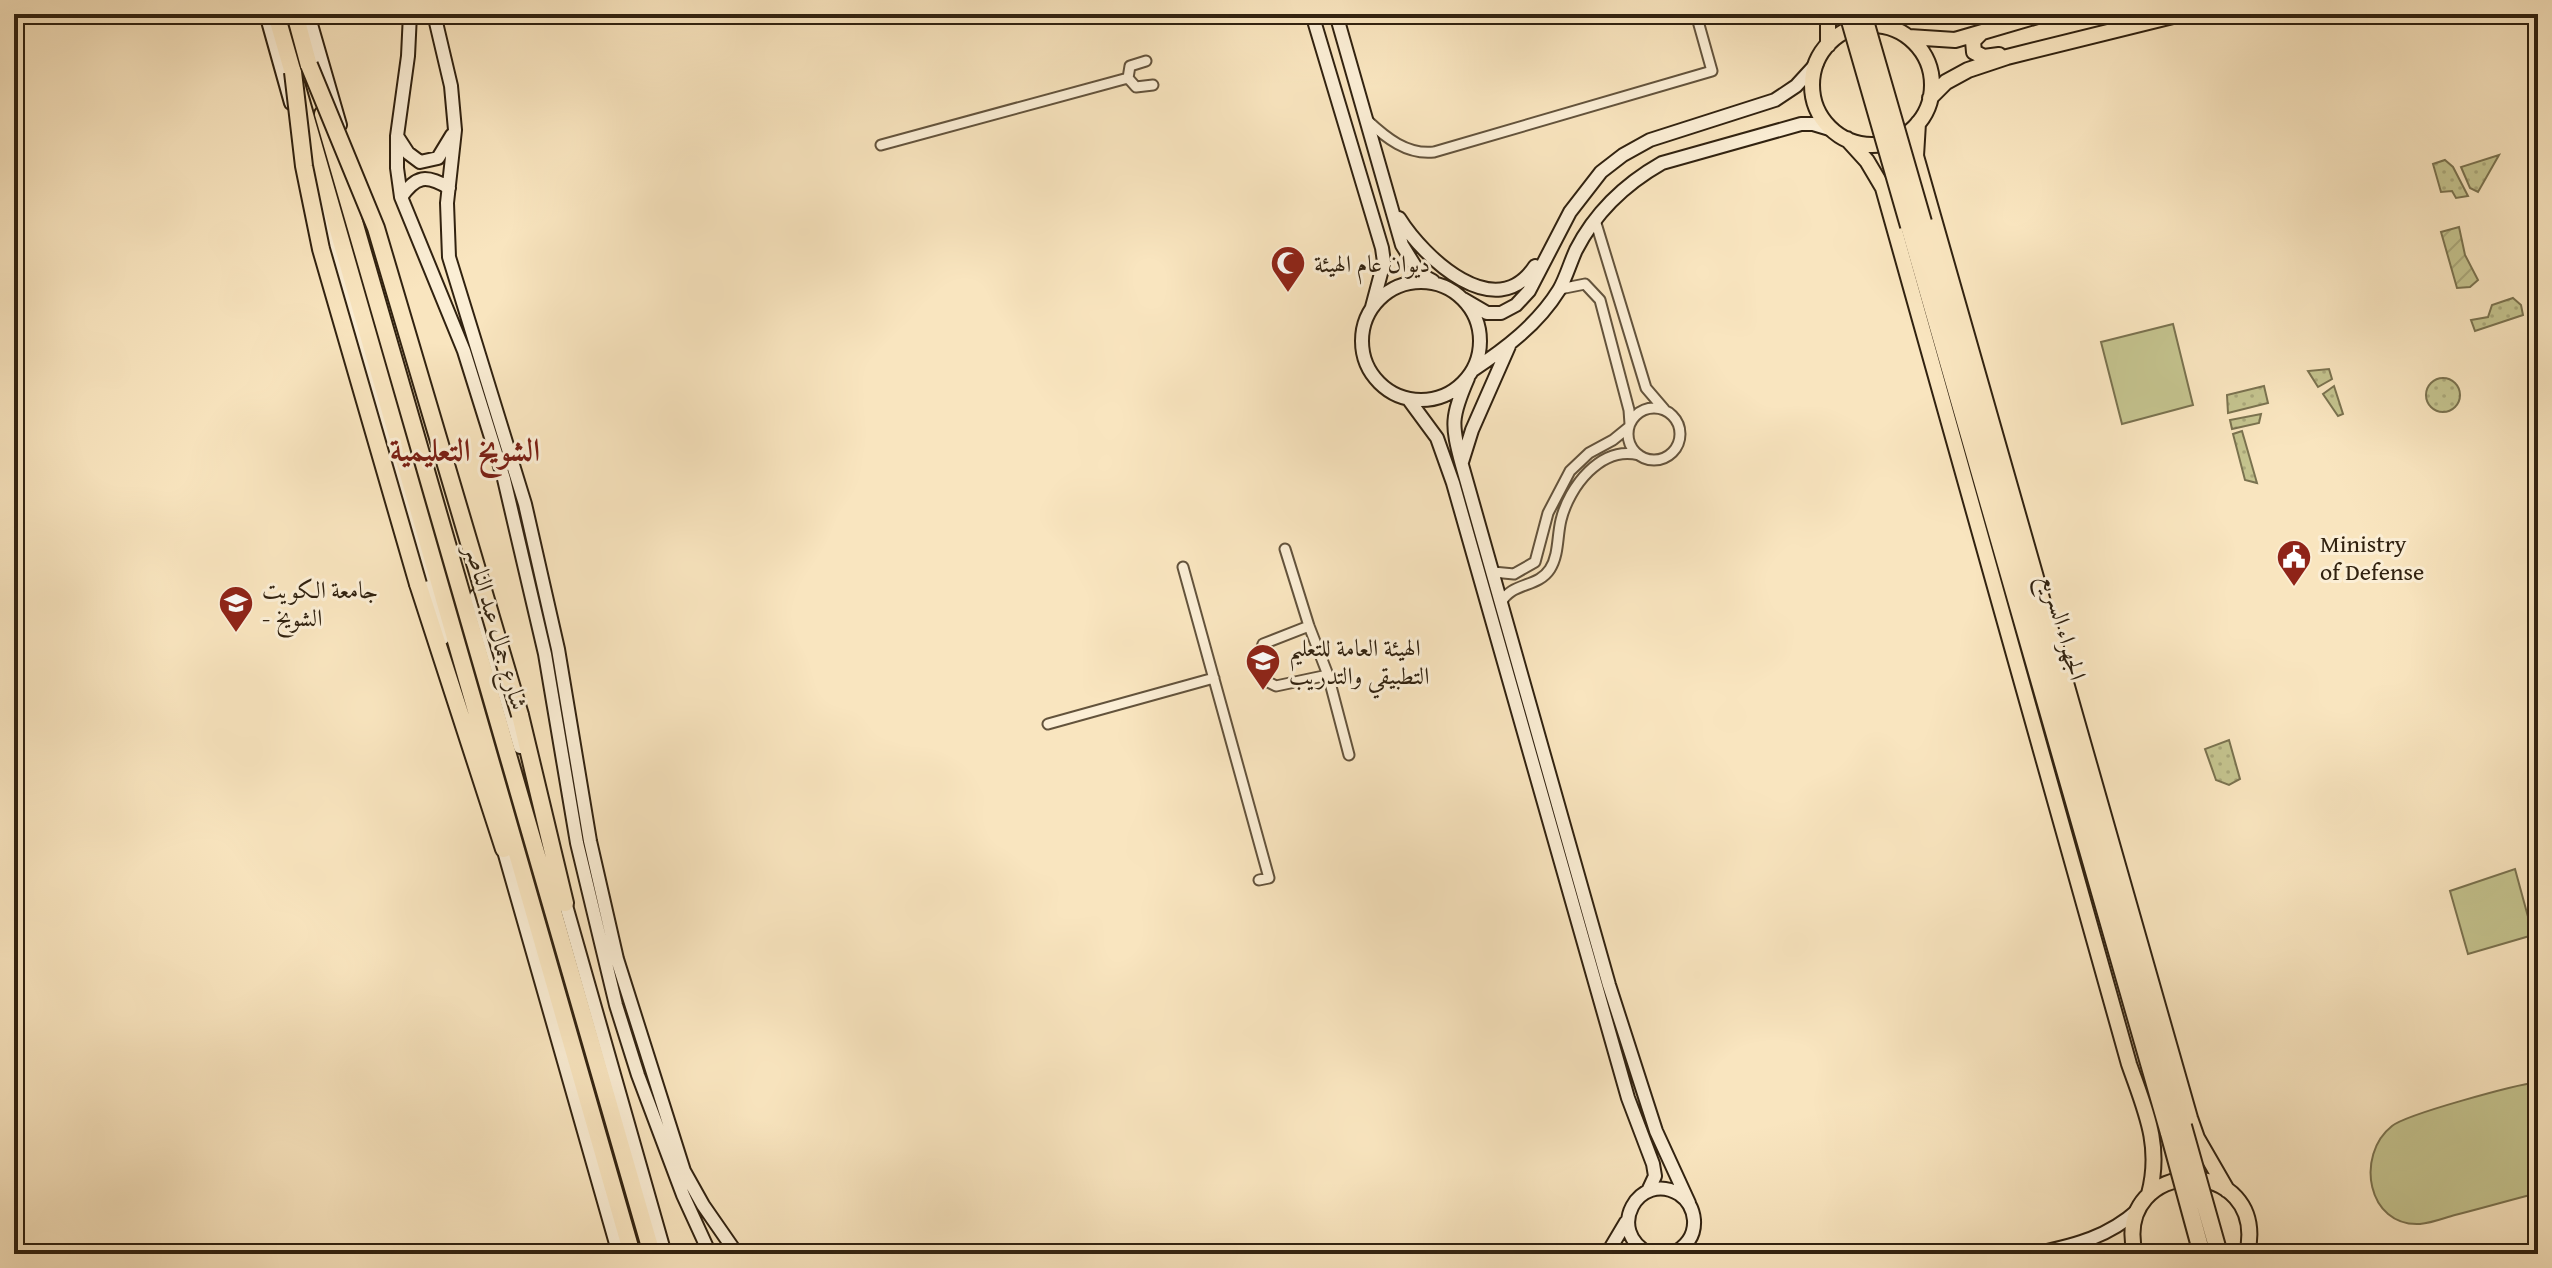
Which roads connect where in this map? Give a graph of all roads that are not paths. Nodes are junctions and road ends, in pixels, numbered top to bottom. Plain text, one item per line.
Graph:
1 (266, 14) edge
2 (276, 14) edge
3 (295, 14) edge
4 (308, 14) edge
5 (410, 14) edge
6 (434, 14) edge
7 (1312, 14) edge
8 (1336, 14) edge
9 (1696, 14) edge
10 (1828, 14) edge
11 (1848, 14) edge
12 (1863, 14) edge
13 (2044, 14) edge
14 (2181, 14) edge
15 (1884, 20) edge
16 (1980, 34) junction
17 (1908, 37) junction
18 (1828, 45) junction
19 (2007, 57) junction
20 (1146, 61) dead end
21 (1817, 63) junction
22 (301, 68) junction
23 (1128, 78) junction
24 (1153, 85) dead end
25 (1930, 98) junction
26 (1367, 117) junction
27 (1344, 121) junction
28 (1918, 123) junction
29 (455, 130) junction
30 (1833, 130) junction
31 (1668, 133) junction
32 (397, 136) junction
33 (1847, 139) junction
34 (881, 145) dead end
35 (1675, 159) junction
36 (449, 188) junction
37 (401, 197) junction
38 (1393, 209) junction
39 (1595, 220) junction
40 (1554, 237) junction
41 (1440, 285) junction
42 (1560, 289) junction
43 (1463, 299) junction
44 (1371, 311) junction
45 (1510, 345) junction
46 (1470, 374) junction
47 (1409, 400) junction
48 (1664, 409) junction
49 (1630, 425) junction
50 (1639, 455) junction
51 (1462, 465) junction
52 (1285, 549) dead end
53 (1183, 567) dead end
54 (1494, 576) junction
55 (1482, 585) junction
56 (1501, 603) junction
57 (1309, 626) junction
58 (1328, 675) junction
59 (1214, 678) junction
60 (1048, 724) dead end
61 (1349, 755) dead end
62 (1244, 788) junction
63 (1233, 791) dead end
64 (575, 794) junction
65 (1555, 794) junction
66 (1541, 798) junction
67 (581, 826) junction
68 (504, 849) junction
69 (1259, 880) dead end
70 (565, 903) junction
71 (2227, 1190) junction
72 (1648, 1191) junction
73 (2149, 1194) junction
74 (1689, 1203) junction
75 (2138, 1210) junction
76 (1628, 1219) junction
77 (619, 1254) edge
78 (632, 1254) edge
79 (652, 1254) edge
80 (665, 1254) edge
81 (710, 1254) edge
82 (737, 1254) edge
83 (1607, 1254) edge
84 (1644, 1254) edge
85 (1672, 1254) edge
86 (2035, 1254) edge
87 (2135, 1254) edge
88 (2202, 1254) edge
89 (2219, 1254) edge
90 (2247, 1254) edge

1 - 68 street
2 - 22 highway, شارع جمال عبد الناصر
3 - 22 highway, شارع جمال عبد الناصر
4 - 70 street
5 - 32 street
6 - 29 street
7 - 27 street
8 - 26 street
9 - 26 street
10 - 18 main road
11 - 88 highway, الجهراء السريع, bridge
12 - 89 highway, الجهراء السريع, bridge
13 - 16 main road
14 - 19 main road
15 - 17 main road
15 - 18 main road
16 - 17 main road
16 - 19 main road
17 - 25 main road
18 - 21 main road
19 - 25 main road
20 - 23 street
21 - 30 main road
21 - 31 street
22 - 68 highway, bridge
22 - 70 highway, bridge
22 - 78 highway, شارع جمال عبد الناصر, bridge
22 - 79 highway, شارع جمال عبد الناصر, bridge
23 - 24 street
23 - 34 street
25 - 28 main road
26 - 27 street
26 - 38 street
27 - 44 street
28 - 33 main road
28 - 71 main road, الجهراء السريع
29 - 32 street
29 - 36 street
30 - 33 main road
30 - 35 street
31 - 35 street
31 - 40 street
32 - 37 street
33 - 73 main road
35 - 39 street
36 - 37 street
36 - 64 street
37 - 64 street
38 - 40 street
38 - 41 street
39 - 42 street
39 - 48 street
40 - 43 street
41 - 43 street
41 - 44 street
42 - 45 street
42 - 49 street
43 - 46 street
44 - 47 street
45 - 46 street
45 - 51 street
46 - 47 street
46 - 51 street
47 - 55 street
48 - 49 street
48 - 50 street
49 - 50 street
49 - 54 street
50 - 56 street
51 - 54 street
52 - 57 street
53 - 59 street
54 - 55 street
54 - 56 street
55 - 66 street
56 - 65 street
57 - 58 street
57 - 58 street
58 - 61 street
59 - 60 street
59 - 62 street
62 - 63 street
62 - 69 street
64 - 67 street
65 - 66 street
65 - 74 street
66 - 72 street
67 - 81 street
67 - 82 street
68 - 77 street
70 - 80 street
71 - 73 main road
71 - 90 main road, الجهراء السريع
72 - 74 street
72 - 76 street
73 - 75 main road
74 - 85 street
75 - 86 street
75 - 87 main road
76 - 83 street
76 - 84 street

